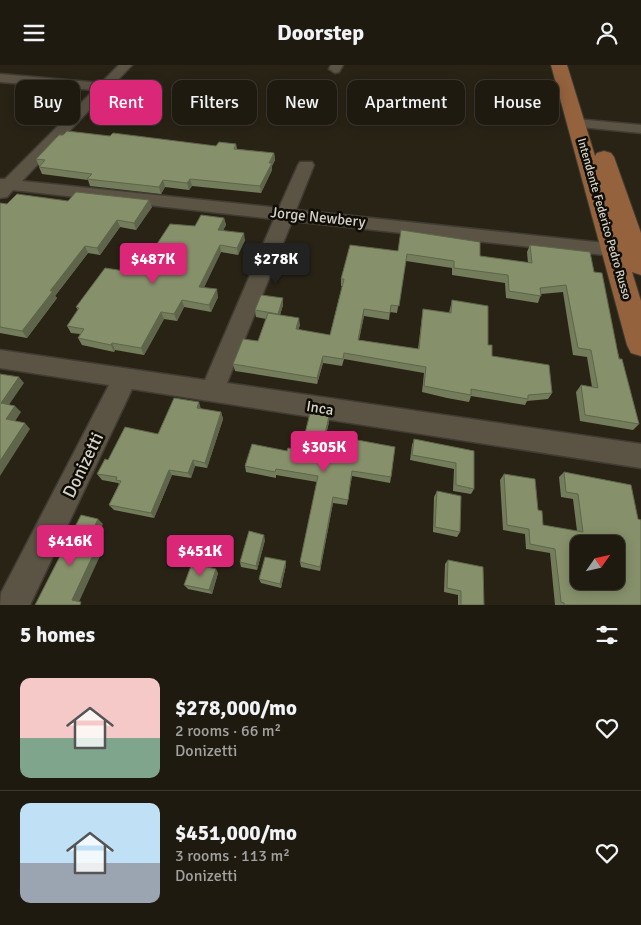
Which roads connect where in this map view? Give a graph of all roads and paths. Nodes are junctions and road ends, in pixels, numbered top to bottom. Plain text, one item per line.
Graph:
1 (126, 65) edge
2 (559, 65) edge
3 (576, 65) edge
4 (0, 78) edge
5 (111, 80) edge
6 (90, 86) edge
7 (90, 101) edge
8 (585, 124) junction
9 (641, 129) edge
10 (306, 165) dead end
11 (3, 188) edge
12 (286, 214) junction
13 (614, 250) junction
14 (639, 258) edge
15 (641, 345) edge
16 (0, 359) edge
17 (125, 379) junction
18 (212, 391) junction
19 (641, 456) edge
20 (13, 605) edge

1 - 5 street
2 - 8 main road, Intendente Federico Pedro Russo
3 - 8 main road, Intendente Federico Pedro Russo
4 - 6 street
7 - 11 street
8 - 9 street
8 - 13 main road, Intendente Federico Pedro Russo
8 - 14 main road, Intendente Federico Pedro Russo
10 - 12 street
11 - 12 street, Jorge Newbery
12 - 13 street, Jorge Newbery
12 - 18 street
13 - 14 street, Jorge Newbery
13 - 15 main road, Intendente Federico Pedro Russo
16 - 17 street, Inca
17 - 18 street, Inca
17 - 20 street, Donizetti
18 - 19 street, Inca

